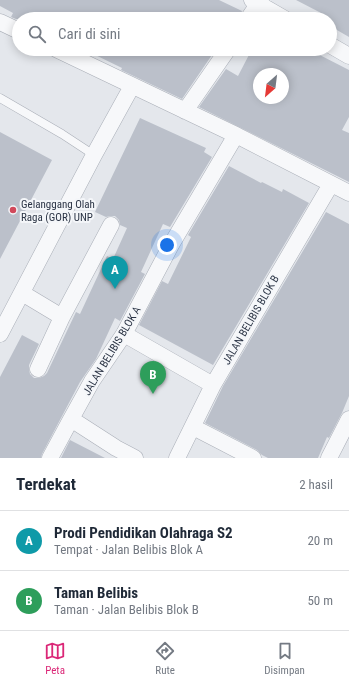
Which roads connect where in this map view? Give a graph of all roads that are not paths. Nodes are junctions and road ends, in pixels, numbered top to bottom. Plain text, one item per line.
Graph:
1 (257, 1) edge
2 (252, 12) edge
3 (274, 12) edge
4 (0, 22) edge
5 (12, 28) edge
6 (337, 49) edge
7 (70, 56) edge
8 (223, 56) edge
9 (349, 56) edge
10 (132, 86) junction
11 (0, 98) edge
12 (186, 111) junction
13 (236, 135) junction
14 (94, 155) junction
15 (331, 184) junction
16 (349, 193) edge
17 (111, 225) dead end
18 (22, 293) junction
19 (62, 317) junction
20 (0, 334) edge
21 (124, 334) junction
22 (38, 369) dead end
23 (213, 385) junction
24 (71, 419) junction
25 (349, 419) edge
26 (193, 427) junction
27 (50, 458) edge
28 (135, 458) edge
29 (176, 458) edge
30 (253, 458) edge
31 (329, 458) edge

1 - 2 street
1 - 3 street
4 - 5 street
6 - 9 street
7 - 10 street
8 - 12 street
10 - 12 street
10 - 14 street
11 - 14 lane
12 - 13 street
13 - 15 street
13 - 21 street, JALAN BELIBIS BLOK A
14 - 18 street
15 - 16 street
15 - 23 street, JALAN BELIBIS BLOK B
17 - 19 street
18 - 19 street
18 - 20 street
19 - 22 street
21 - 23 street
21 - 24 street, JALAN BELIBIS BLOK A
23 - 26 street, JALAN BELIBIS BLOK B
24 - 27 street, JALAN BELIBIS BLOK A
24 - 28 street
25 - 31 street
26 - 29 street, JALAN BELIBIS BLOK B
26 - 30 street

